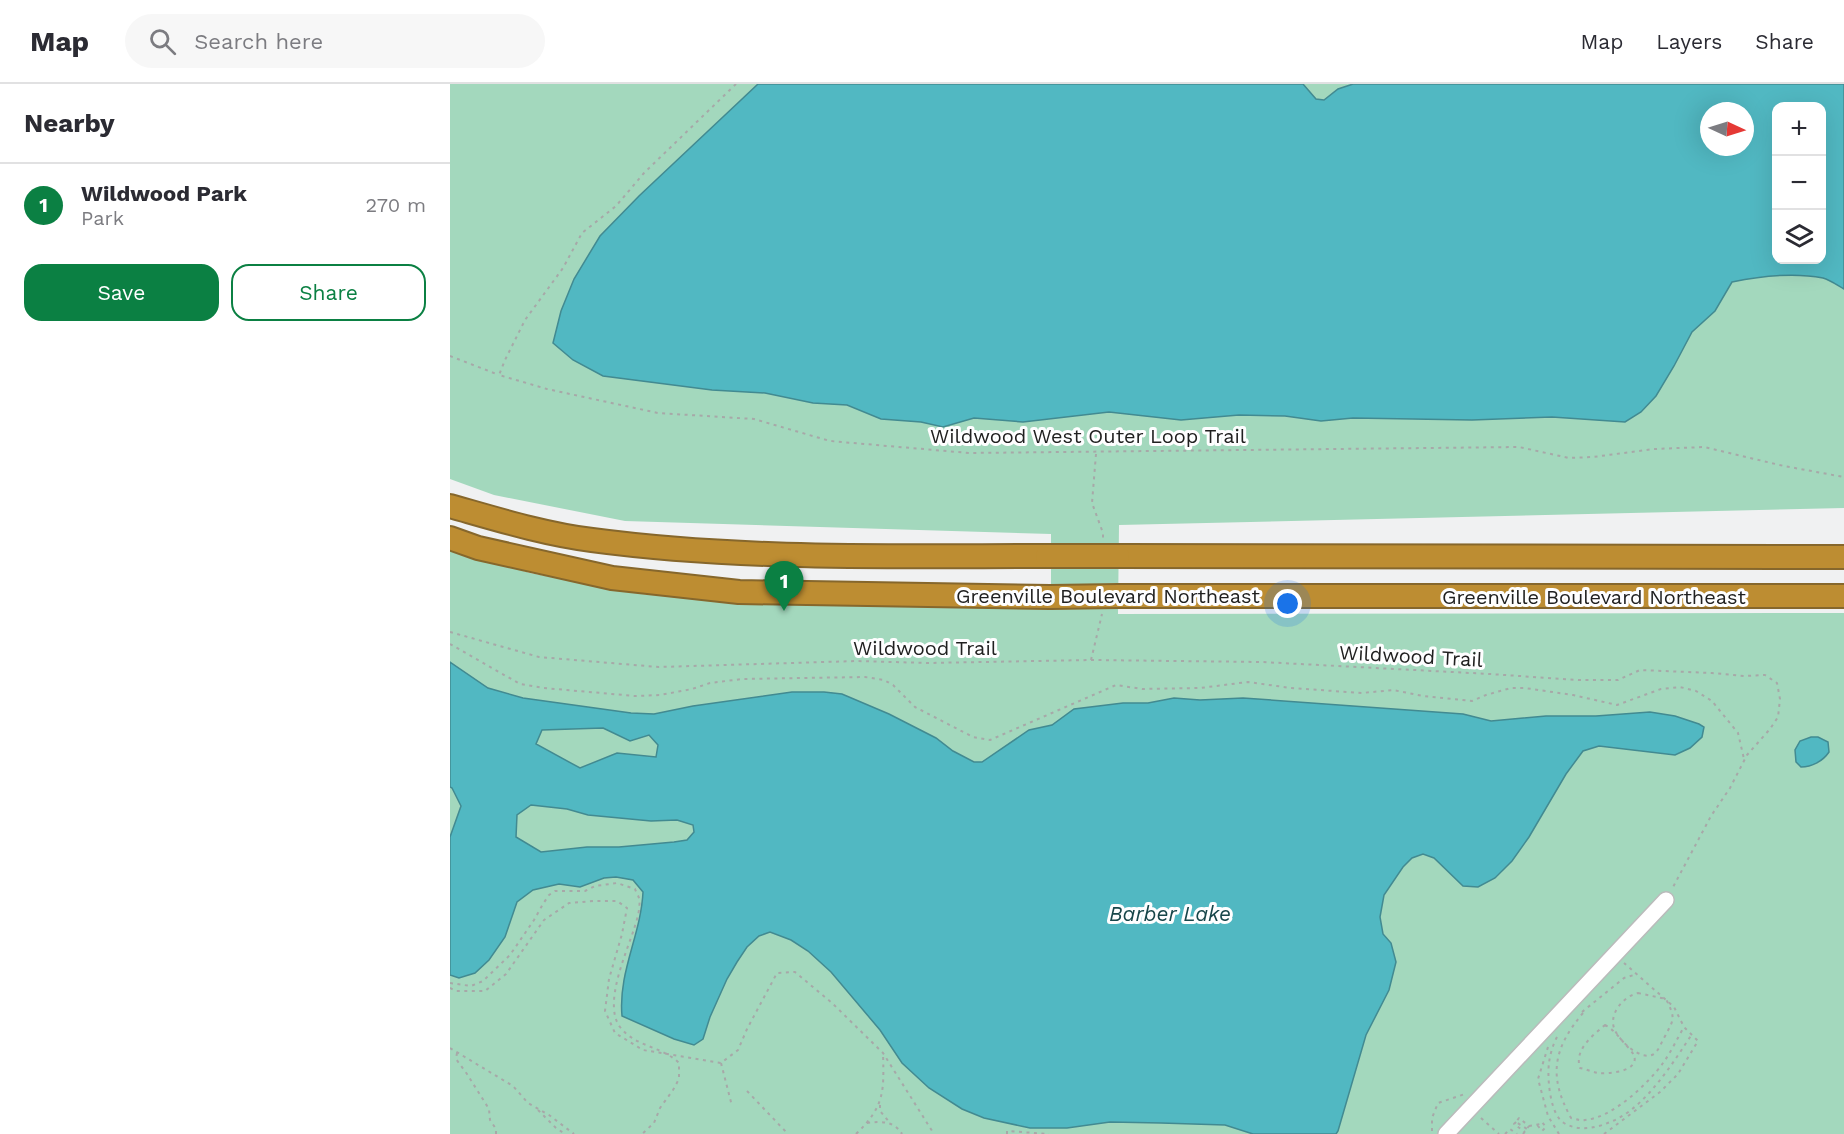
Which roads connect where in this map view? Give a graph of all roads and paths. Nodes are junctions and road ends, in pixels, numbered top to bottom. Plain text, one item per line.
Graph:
1 (736, 84) edge
2 (450, 356) edge
3 (499, 375) junction
4 (1844, 477) edge
5 (450, 506) edge
6 (450, 538) edge
7 (1844, 557) edge
8 (1844, 596) edge
9 (450, 632) edge
10 (450, 644) edge
11 (1745, 760) junction
12 (1666, 900) joint
13 (1622, 962) dead end
14 (1637, 974) junction
15 (450, 983) edge
16 (450, 988) edge
17 (1666, 999) junction
18 (1587, 1007) junction
19 (1577, 1013) dead end
20 (1571, 1020) dead end
21 (1684, 1027) junction
22 (1692, 1034) junction
23 (1620, 1037) junction
24 (450, 1048) edge
25 (458, 1053) junction
26 (883, 1053) junction
27 (667, 1054) junction
28 (721, 1063) junction
29 (747, 1090) dead end
30 (1472, 1098) junction
31 (880, 1102) junction
32 (732, 1106) dead end
33 (537, 1108) junction
34 (867, 1123) junction
35 (891, 1124) junction
36 (1540, 1124) dead end
37 (1529, 1126) junction
38 (1525, 1132) edge
39 (496, 1134) edge
40 (565, 1134) edge
41 (574, 1134) edge
42 (642, 1134) edge
43 (788, 1134) edge
44 (856, 1134) edge
45 (902, 1134) edge
46 (934, 1134) edge
47 (1007, 1134) edge
48 (1049, 1134) edge
49 (1432, 1134) edge
50 (1446, 1134) edge
51 (1499, 1134) edge
52 (1505, 1134) edge
53 (1517, 1134) edge
54 (1559, 1134) edge
55 (1604, 1134) edge

1 - 3 path
2 - 3 path, Wildwood West Outer Loop Trail
3 - 4 path, Wildwood West Outer Loop Trail
5 - 7 highway, Greenville Boulevard Northeast, bridge
6 - 8 highway, Greenville Boulevard Northeast, bridge
9 - 11 path, Wildwood Trail
10 - 11 path
11 - 12 path, Wildwood Trail
12 - 30 lane
13 - 14 path
14 - 17 path
14 - 18 path
15 - 27 path
16 - 27 path
17 - 21 path
17 - 23 path
17 - 23 path
18 - 19 path
18 - 20 path
18 - 21 path
21 - 22 path
22 - 54 path
22 - 55 path
23 - 23 path
24 - 25 path
25 - 33 path
25 - 39 path
26 - 28 path
26 - 31 path
26 - 46 path
27 - 28 path
27 - 42 path
28 - 32 path
29 - 43 path
30 - 49 path
30 - 50 lane
30 - 51 path
31 - 34 path
31 - 35 path
33 - 40 path
33 - 41 path
34 - 35 path
34 - 44 path
35 - 45 path
36 - 37 path
37 - 38 path
37 - 38 path
47 - 48 path
52 - 53 path

